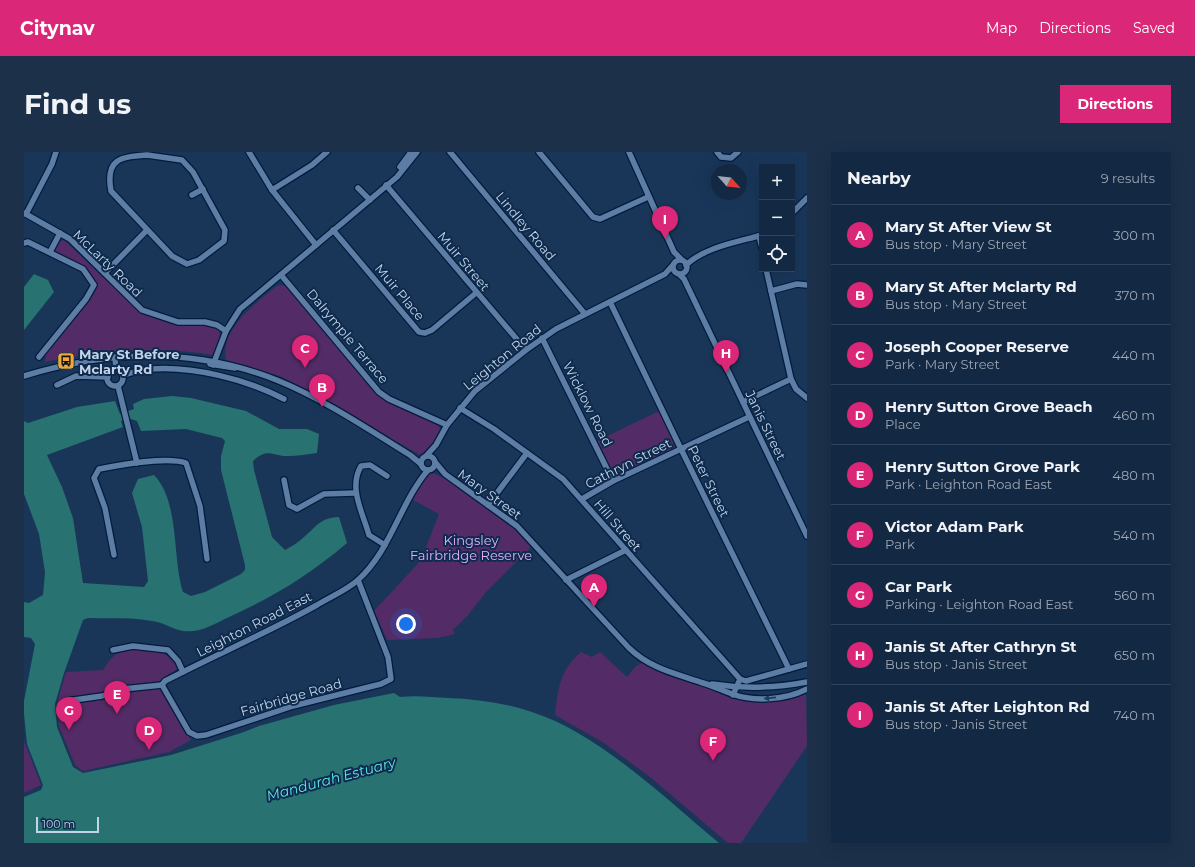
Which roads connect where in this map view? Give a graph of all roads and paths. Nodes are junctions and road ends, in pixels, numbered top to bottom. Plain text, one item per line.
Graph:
1 (56, 152) edge
2 (249, 152) edge
3 (327, 152) edge
4 (411, 152) edge
5 (417, 152) edge
6 (450, 152) edge
7 (539, 152) edge
8 (629, 152) edge
9 (717, 152) edge
10 (738, 152) edge
11 (148, 154) edge
12 (386, 185) junction
13 (358, 188) dead end
14 (203, 189) junction
15 (272, 190) junction
16 (192, 196) dead end
17 (648, 197) junction
18 (807, 197) edge
19 (370, 200) junction
20 (795, 206) edge
21 (795, 210) edge
22 (25, 213) edge
23 (147, 230) junction
24 (334, 230) junction
25 (60, 233) junction
26 (759, 235) edge
27 (24, 243) edge
28 (316, 245) junction
29 (50, 252) junction
30 (674, 252) junction
31 (685, 262) junction
32 (674, 263) junction
33 (767, 272) edge
34 (105, 273) junction
35 (680, 273) junction
36 (665, 274) junction
37 (281, 275) junction
38 (807, 285) edge
39 (771, 291) junction
40 (476, 293) junction
41 (610, 302) junction
42 (585, 314) junction
43 (226, 331) junction
44 (542, 338) junction
45 (220, 348) junction
46 (526, 350) junction
47 (39, 357) dead end
48 (115, 357) junction
49 (214, 363) junction
50 (220, 364) junction
51 (116, 370) junction
52 (123, 375) junction
53 (24, 376) edge
54 (108, 377) junction
55 (791, 379) junction
56 (57, 386) dead end
57 (118, 386) junction
58 (807, 398) edge
59 (284, 399) dead end
60 (743, 402) junction
61 (460, 408) junction
62 (749, 416) junction
63 (447, 425) junction
64 (436, 445) junction
65 (680, 450) junction
66 (527, 452) junction
67 (410, 455) junction
68 (425, 457) junction
69 (434, 461) junction
70 (137, 463) junction
71 (422, 465) junction
72 (429, 470) junction
73 (445, 474) junction
74 (387, 476) dead end
75 (284, 480) dead end
76 (613, 481) junction
77 (417, 485) junction
78 (355, 493) junction
79 (582, 499) junction
80 (488, 504) junction
81 (807, 536) edge
82 (385, 545) junction
83 (626, 550) junction
84 (114, 555) dead end
85 (207, 559) dead end
86 (358, 580) junction
87 (566, 580) junction
88 (112, 650) dead end
89 (807, 664) edge
90 (789, 669) junction
91 (183, 672) junction
92 (740, 679) junction
93 (702, 682) junction
94 (807, 682) edge
95 (162, 685) junction
96 (736, 687) junction
97 (807, 690) edge
98 (733, 695) junction
99 (66, 717) dead end

1 - 22 street
2 - 15 street
3 - 15 street
4 - 12 street
5 - 12 street
6 - 42 street, Lindley Road
7 - 17 street
8 - 17 street
9 - 10 street
11 - 14 street
11 - 23 street
12 - 19 street
12 - 40 street, Muir Street
13 - 19 street
14 - 16 street
14 - 23 street
15 - 28 street
17 - 30 street
18 - 20 street
18 - 21 street
19 - 24 street
22 - 25 street, McLarty Road
23 - 34 street
24 - 28 street
24 - 40 street, Muir Place
25 - 29 street
25 - 34 street, McLarty Road
26 - 31 street
27 - 29 street
28 - 37 street
29 - 47 street
30 - 31 street
30 - 32 street
31 - 32 street
31 - 35 street
32 - 35 street
32 - 36 street, Leighton Road
33 - 39 street
34 - 43 street, McLarty Road
35 - 36 street, Leighton Road
35 - 60 street, Janis Street
36 - 41 street, Leighton Road
37 - 43 street
37 - 63 street, Dalrymple Terrace
38 - 39 street
39 - 55 street
40 - 46 street, Muir Street
41 - 42 street, Leighton Road
41 - 65 street, Peter Street
42 - 44 street, Leighton Road
43 - 45 street
44 - 46 street, Leighton Road
44 - 76 street, Wicklow Road
45 - 49 street
45 - 50 street
46 - 61 street, Leighton Road
48 - 49 street, Mary Street
48 - 51 street
48 - 53 street, Mary Street
49 - 50 street, Mary Street
50 - 67 street, Mary Street
51 - 52 street
51 - 54 street
52 - 57 street
52 - 59 street
54 - 56 street
54 - 57 street
55 - 58 street
55 - 60 street
57 - 70 street
60 - 62 street, Janis Street
61 - 63 street, Leighton Road
61 - 66 street, Hill Street
62 - 65 street, Cathryn Street
62 - 81 street, Janis Street
63 - 64 street, Leighton Road
64 - 68 street, Leighton Road
64 - 69 street, Leighton Road
65 - 76 street, Cathryn Street
65 - 90 street, Peter Street
66 - 79 street, Hill Street
66 - 80 street
67 - 68 street, Mary Street
67 - 71 street, Mary Street
68 - 69 street, Mary Street
68 - 71 street
69 - 72 street
69 - 73 street, Mary Street
70 - 84 street
70 - 85 street
71 - 72 street, Mary Street
71 - 77 street, Leighton Road East
72 - 73 street, Mary Street
72 - 77 street, Leighton Road East
73 - 80 street, Mary Street
74 - 78 street
75 - 78 street
76 - 79 street, Cathryn Street
77 - 82 street, Leighton Road East
78 - 82 street
79 - 83 street, Hill Street
80 - 87 street, Mary Street
82 - 86 street, Leighton Road East
83 - 87 street
83 - 92 street, Hill Street
86 - 91 street, Leighton Road East
86 - 95 street, Fairbridge Road
87 - 93 street, Mary Street
88 - 91 street
89 - 90 street
90 - 92 street
91 - 95 street, Leighton Road East
92 - 96 street
93 - 96 street, Mary Street
93 - 98 street, Mary Street
94 - 96 street, Mary Street
95 - 99 street, Leighton Road East
96 - 98 street
97 -> 98 street, Mary Street

